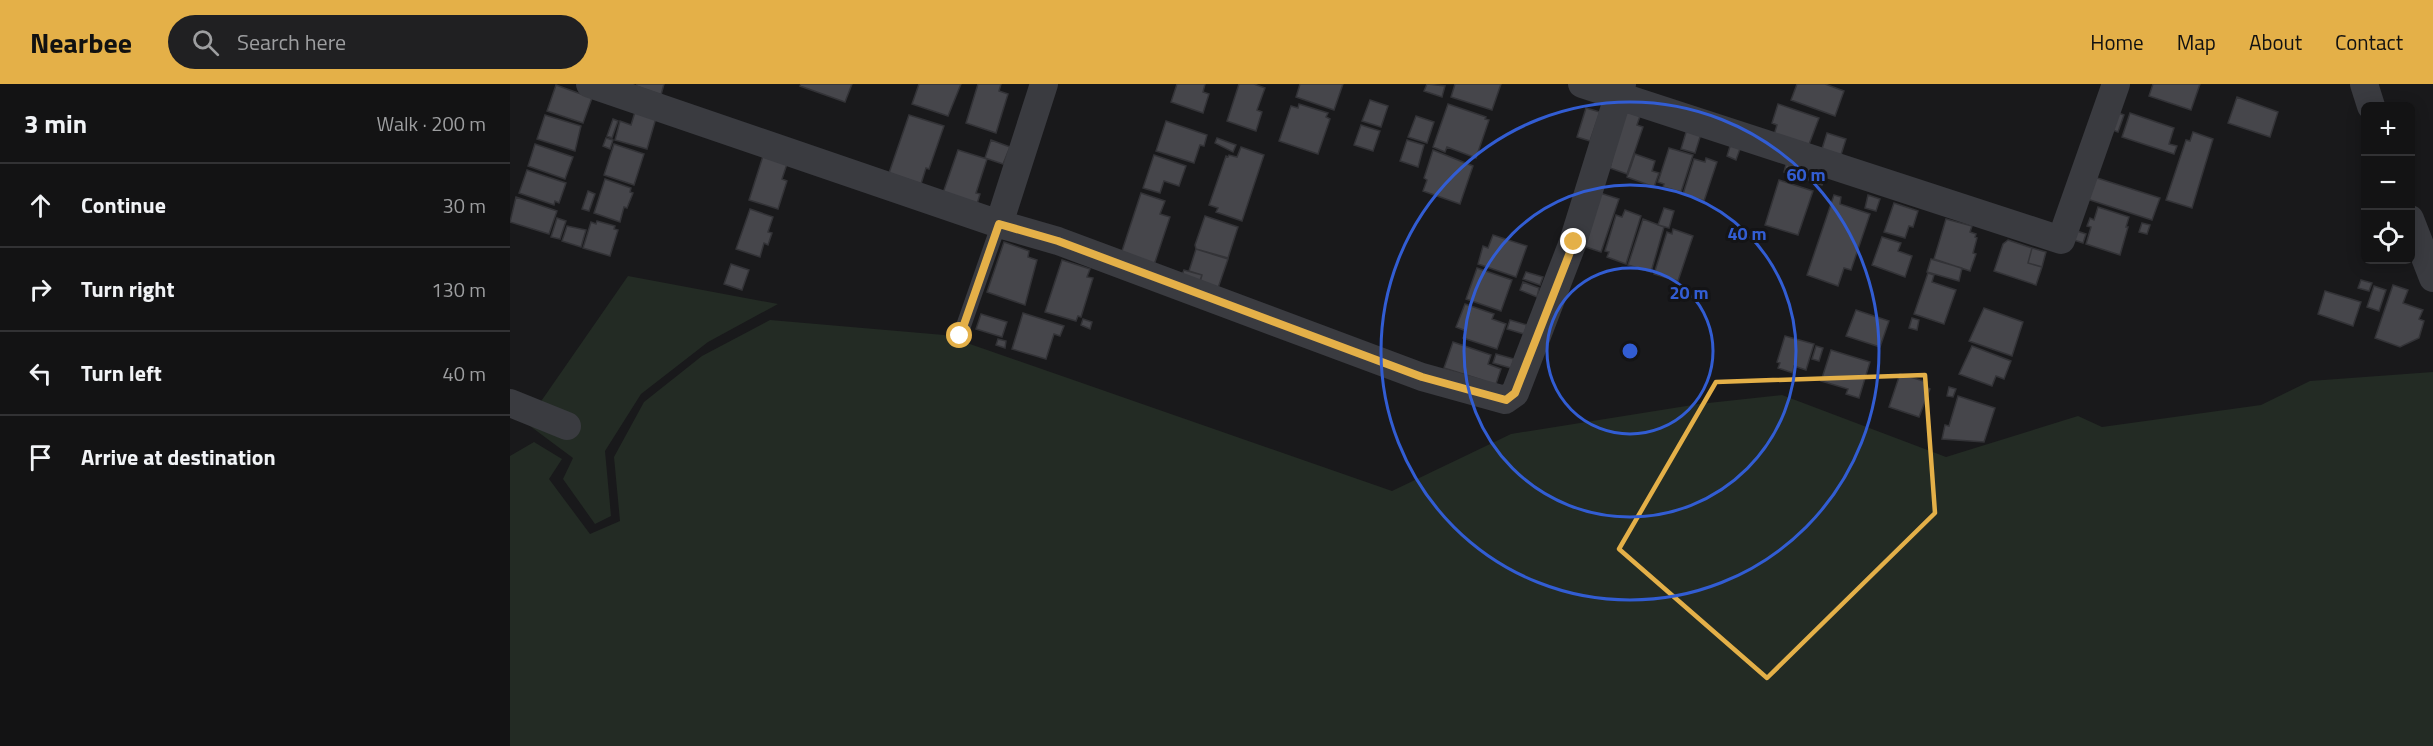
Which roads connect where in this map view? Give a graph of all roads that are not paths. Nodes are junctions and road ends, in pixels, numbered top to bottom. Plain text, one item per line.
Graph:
1 (590, 84) edge
2 (1044, 84) edge
3 (1582, 84) edge
4 (2116, 84) edge
5 (2364, 84) edge
6 (1620, 90) edge
7 (2370, 102) edge
8 (999, 224) junction
9 (2415, 232) edge
10 (2433, 278) edge
11 (960, 336) dead end
12 (510, 403) edge
13 (567, 426) dead end

1 - 8 street
2 - 8 street
3 - 6 street
4 - 6 street
5 - 7 street
6 - 8 street
8 - 11 lane
9 - 10 street
12 - 13 street

